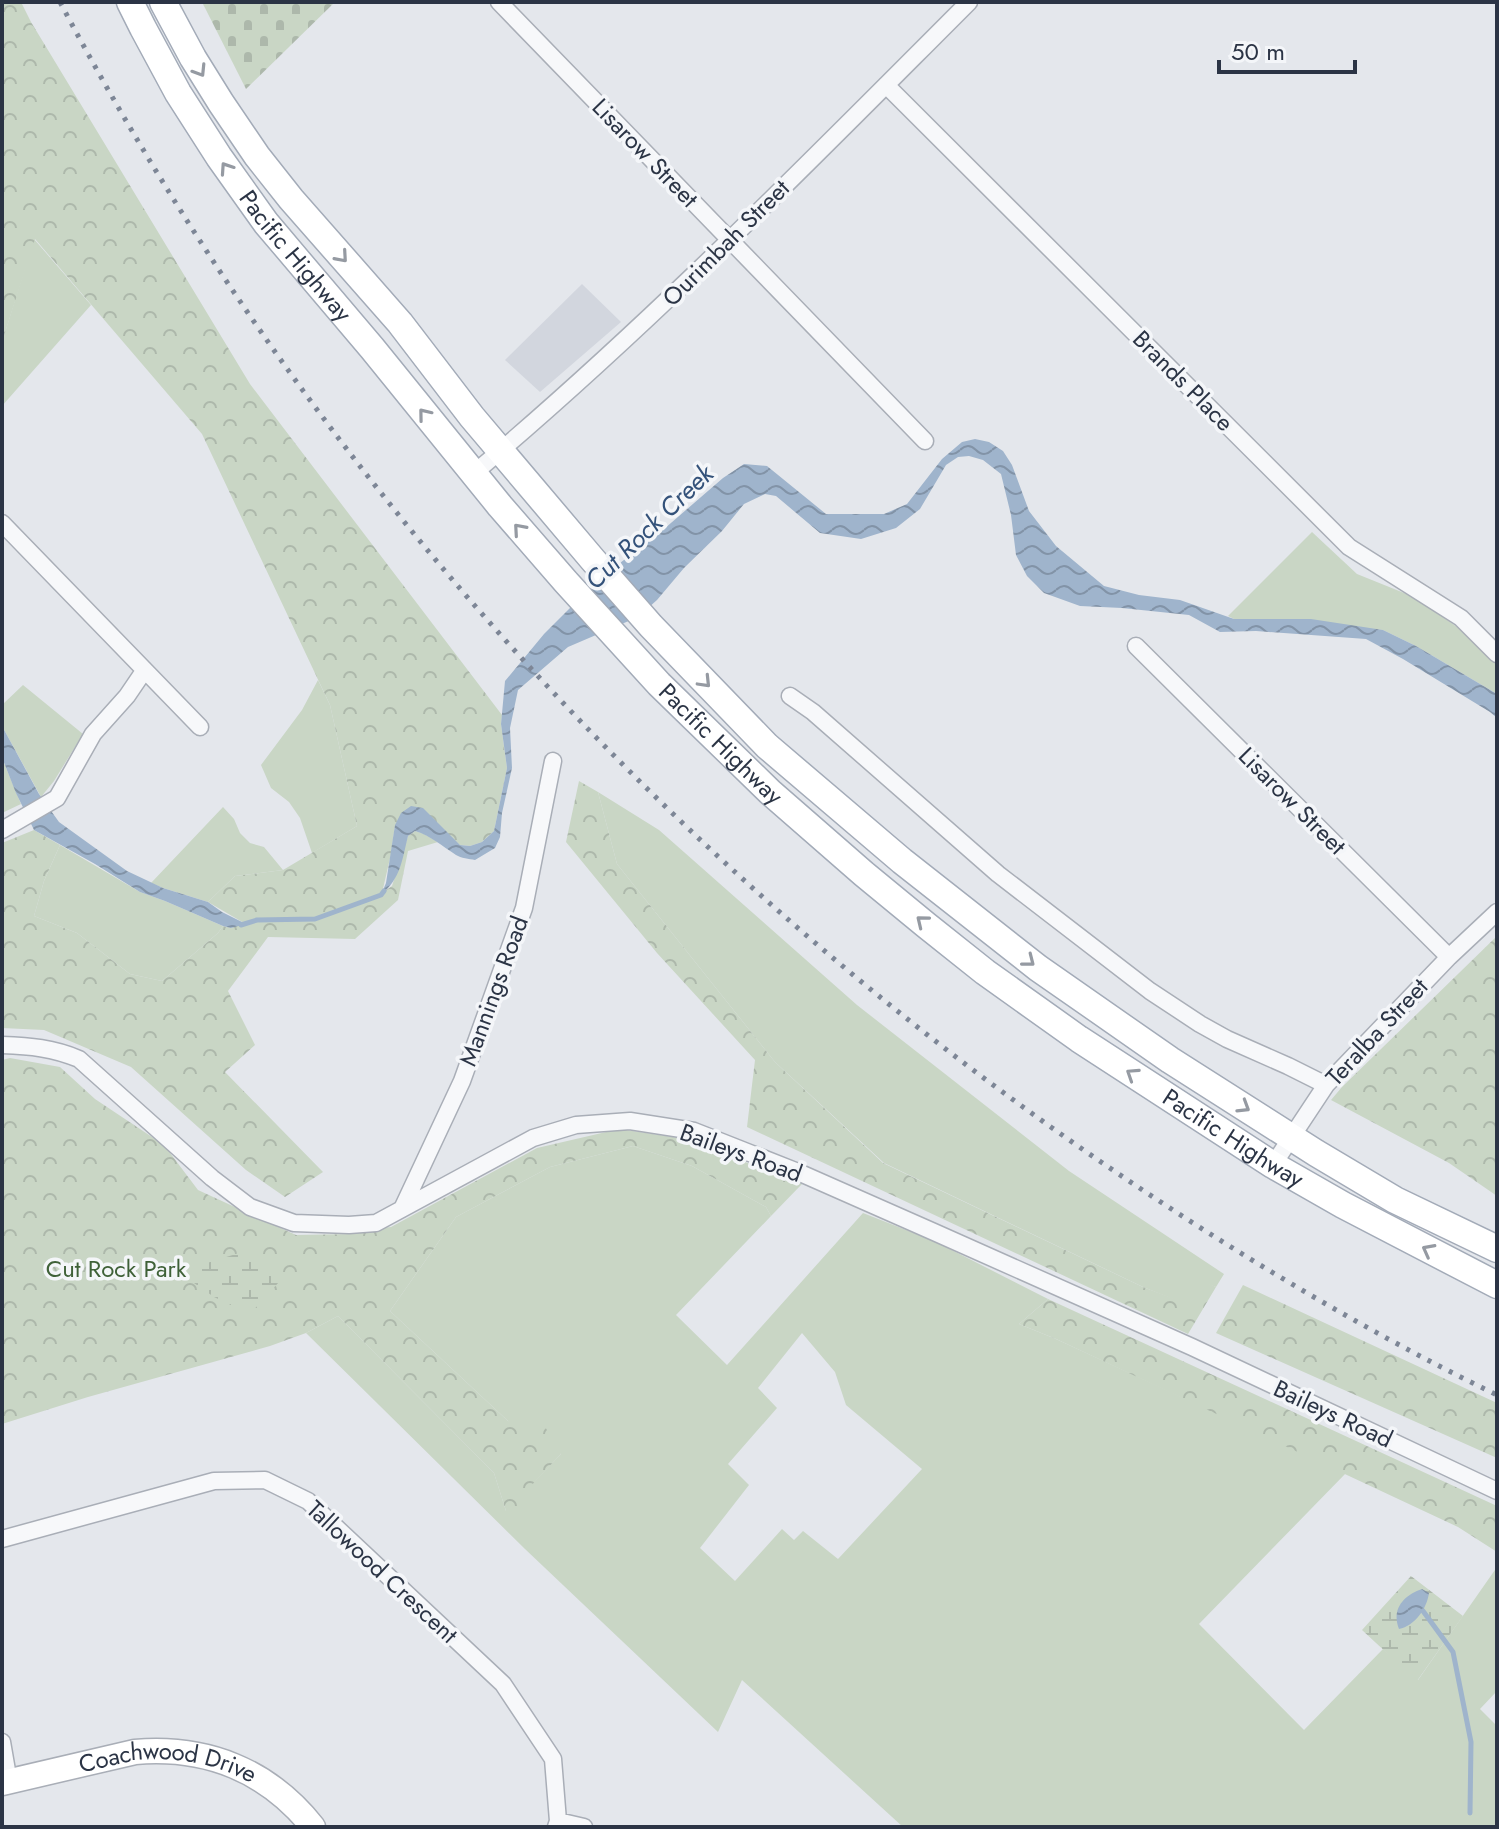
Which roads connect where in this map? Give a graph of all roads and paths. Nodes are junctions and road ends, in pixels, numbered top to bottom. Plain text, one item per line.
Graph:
1 (130, 2) edge
2 (163, 2) edge
3 (499, 2) edge
4 (969, 2) edge
5 (886, 85) junction
6 (729, 239) junction
7 (925, 441) dead end
8 (501, 451) junction
9 (473, 474) junction
10 (2, 523) edge
11 (1136, 646) dead end
12 (1497, 654) edge
13 (144, 671) junction
14 (790, 696) dead end
15 (200, 727) dead end
16 (553, 761) dead end
17 (2, 830) edge
18 (1497, 912) edge
19 (1449, 957) junction
20 (2, 1045) edge
21 (1326, 1085) junction
22 (1292, 1138) junction
23 (1273, 1165) junction
24 (401, 1210) junction
25 (1497, 1249) edge
26 (1497, 1285) edge
27 (1497, 1491) edge
28 (2, 1539) edge
29 (2, 1742) edge
30 (6, 1783) edge
31 (557, 1824) edge
32 (313, 1827) edge
33 (584, 1827) edge

9 -> 1 main road, Pacific Highway
2 -> 8 main road, Pacific Highway
3 - 6 street, Lisarow Street
4 - 5 street, Ourimbah Street
5 - 6 street, Ourimbah Street
5 - 12 street, Brands Place
6 - 7 street, Lisarow Street
6 - 8 street, Ourimbah Street
8 - 9 street, Ourimbah Street
8 -> 22 main road, Pacific Highway
23 -> 9 main road, Pacific Highway
10 - 13 street
11 - 19 street, Lisarow Street
13 - 15 street
13 - 17 street
14 - 21 street
16 - 24 street, Mannings Road
18 - 19 street, Teralba Street
19 - 21 street, Teralba Street
20 - 24 street, Baileys Road
21 - 22 street, Teralba Street
22 - 23 street, Teralba Street
22 - 25 main road, Pacific Highway
26 -> 23 main road, Pacific Highway
24 - 27 street, Baileys Road
28 - 31 street, Tallowood Crescent
29 - 30 street
30 - 32 street, Coachwood Drive
31 - 33 street

